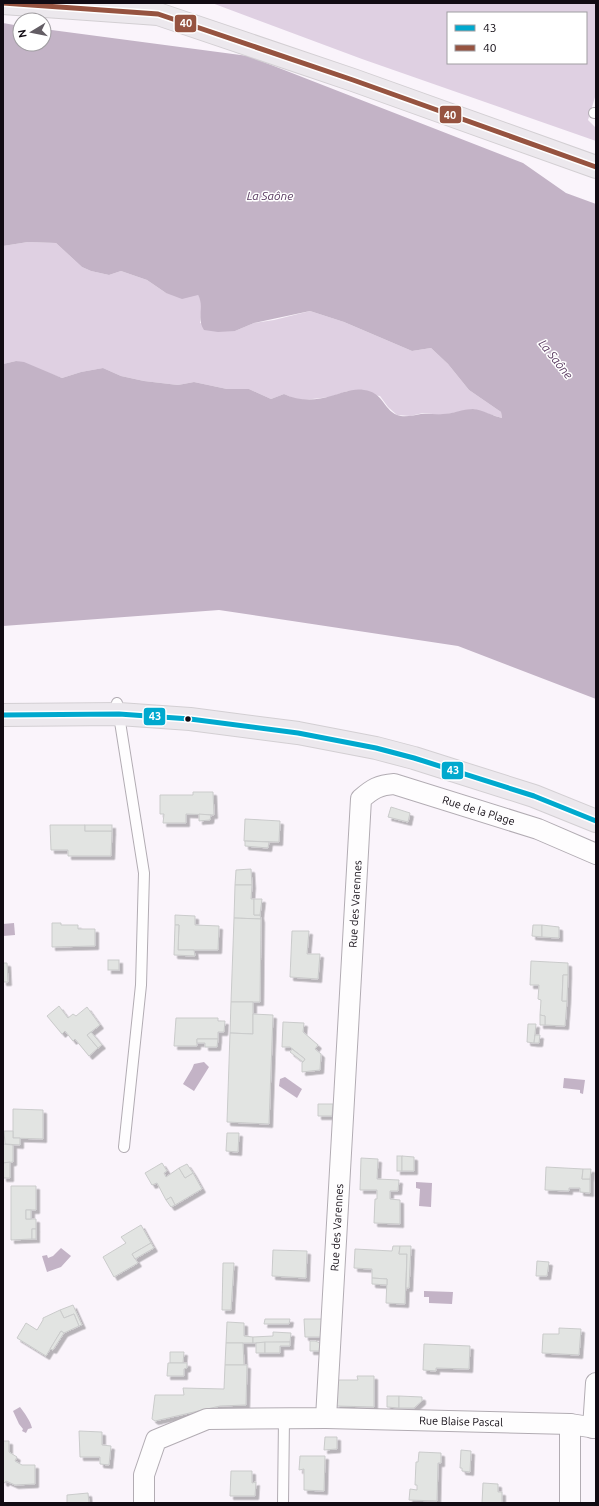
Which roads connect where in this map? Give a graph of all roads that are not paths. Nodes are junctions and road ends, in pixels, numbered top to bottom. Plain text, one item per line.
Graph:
1 (3, 3) edge
2 (587, 164) edge
3 (118, 708) junction
4 (3, 715) edge
5 (361, 798) joint
6 (596, 822) edge
7 (596, 854) edge
8 (124, 1147) dead end
9 (596, 1383) edge
10 (284, 1418) junction
11 (326, 1418) junction
12 (570, 1424) junction
13 (594, 1428) edge
14 (144, 1503) edge
15 (284, 1503) edge
16 (570, 1503) edge

1 - 2 main road
3 - 4 main road
3 - 6 main road
3 - 8 lane
5 - 7 street, Rue de la Plage
5 - 11 street, Rue des Varennes
9 - 13 street
10 - 11 street
10 - 14 street
10 - 15 lane
11 - 12 street, Rue Blaise Pascal
12 - 13 street, Rue Blaise Pascal
12 - 16 street

